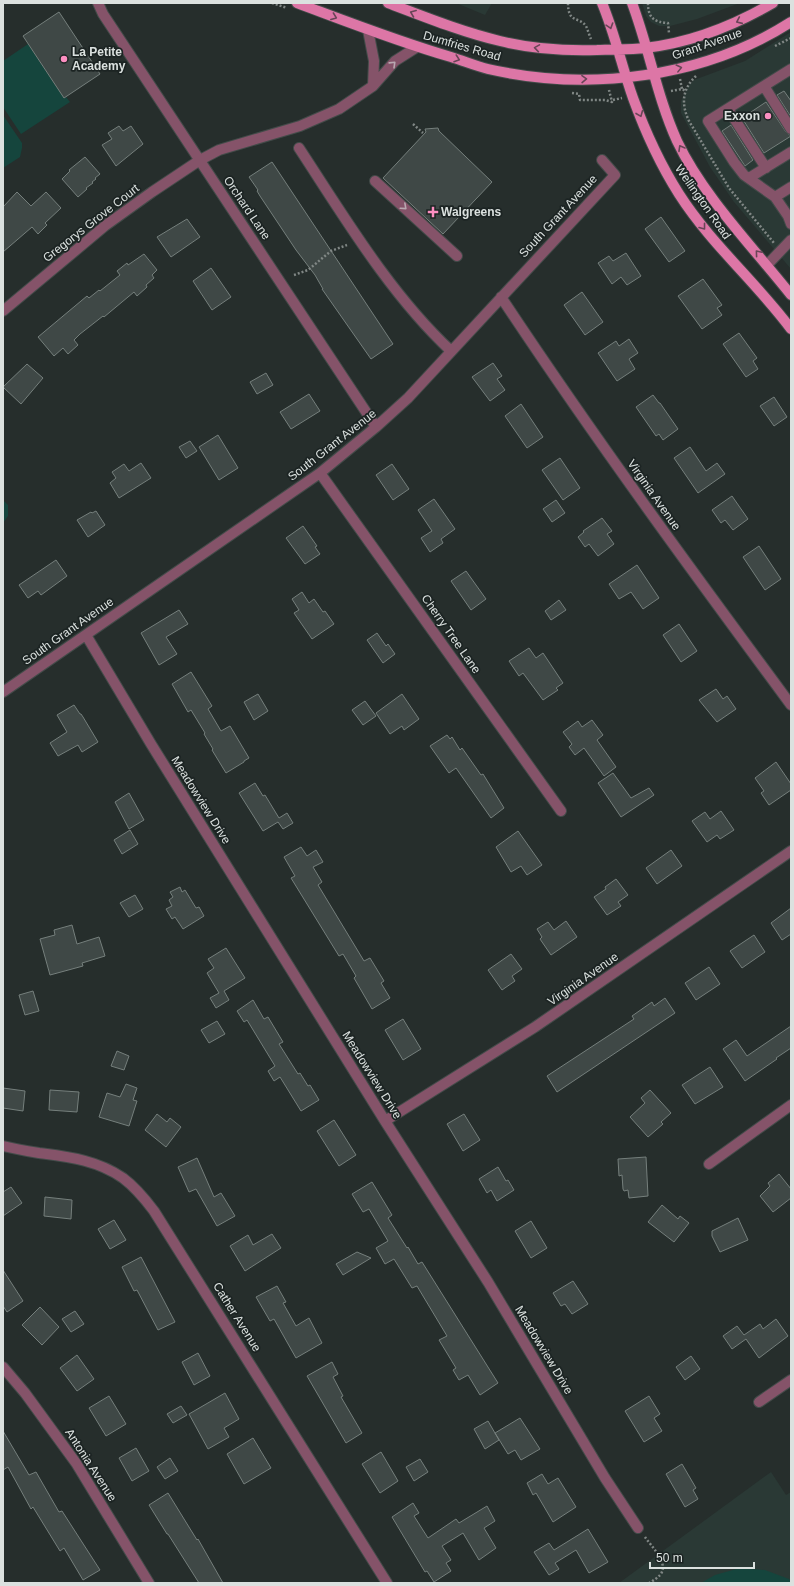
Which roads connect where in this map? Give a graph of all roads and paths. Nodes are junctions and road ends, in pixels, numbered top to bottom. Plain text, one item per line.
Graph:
1 (98, 3) edge
2 (297, 3) edge
3 (388, 3) edge
4 (568, 3) edge
5 (602, 3) edge
6 (632, 3) edge
7 (648, 3) edge
8 (774, 3) edge
9 (791, 22) edge
10 (586, 25) dead end
11 (368, 30) junction
12 (669, 30) dead end
13 (417, 47) junction
14 (646, 48) junction
15 (618, 49) junction
16 (790, 73) edge
17 (653, 74) junction
18 (627, 78) junction
19 (372, 86) junction
20 (764, 86) junction
21 (682, 89) dead end
22 (580, 97) dead end
23 (613, 100) dead end
24 (728, 109) junction
25 (414, 124) dead end
26 (791, 130) edge
27 (423, 133) dead end
28 (299, 148) dead end
29 (791, 152) edge
30 (200, 160) junction
31 (602, 160) dead end
32 (766, 168) junction
33 (749, 178) junction
34 (375, 181) dead end
35 (791, 187) edge
36 (775, 197) junction
37 (791, 224) edge
38 (772, 240) dead end
39 (791, 240) edge
40 (347, 244) dead end
41 (458, 256) dead end
42 (767, 265) junction
43 (294, 275) dead end
44 (791, 295) edge
45 (501, 297) junction
46 (3, 310) edge
47 (791, 329) edge
48 (451, 351) junction
49 (376, 427) junction
50 (320, 473) junction
51 (86, 635) junction
52 (3, 692) edge
53 (791, 705) edge
54 (561, 811) dead end
55 (791, 851) edge
56 (791, 1105) edge
57 (385, 1121) junction
58 (3, 1146) edge
59 (709, 1164) dead end
60 (3, 1367) edge
61 (791, 1380) edge
62 (759, 1402) dead end
63 (638, 1528) joint
64 (149, 1583) edge
65 (388, 1583) edge
66 (649, 1583) edge

1 - 30 street, Orchard Lane
2 -> 11 main road, Dumfries Road
15 -> 3 main road, Dumfries Road
4 - 10 path
5 -> 15 main road, Wellington Road
6 - 14 main road, Wellington Road
7 - 12 path
8 -> 14 main road, Grant Avenue
17 -> 9 main road, Grant Avenue
11 - 13 main road, Dumfries Road
11 - 19 street
13 -> 18 main road, Dumfries Road
19 -> 13 street, Gregorys Grove Court
14 - 15 main road, Grant Avenue
14 - 17 main road, Wellington Road
15 - 18 main road, Wellington Road
16 - 20 street
17 - 18 main road, Grant Avenue
42 -> 17 main road, Wellington Road
18 -> 47 main road, Wellington Road
19 - 30 street, Gregorys Grove Court
20 - 24 street
20 - 26 street
21 - 38 path
22 - 23 path
24 - 32 street
24 - 33 street
25 - 27 path
28 - 48 street
29 - 32 street
30 - 46 street, Gregorys Grove Court
30 - 49 street, Orchard Lane
31 - 45 street, South Grant Avenue
32 - 33 street
33 - 36 street
34 -> 41 street
35 - 36 street
36 - 37 street
39 - 42 street
40 - 43 path
42 - 44 main road, Wellington Road
45 - 48 street, South Grant Avenue
45 - 53 street, Virginia Avenue
48 - 49 street, South Grant Avenue
49 - 50 street, South Grant Avenue
50 - 51 street, South Grant Avenue
50 - 54 street, Cherry Tree Lane
51 - 52 street, South Grant Avenue
51 - 57 street, Meadowview Drive
55 - 57 street, Virginia Avenue
56 - 59 street
57 - 63 street, Meadowview Drive
58 - 65 street, Cather Avenue
60 - 64 street, Antonia Avenue
61 - 62 street
63 - 66 path

